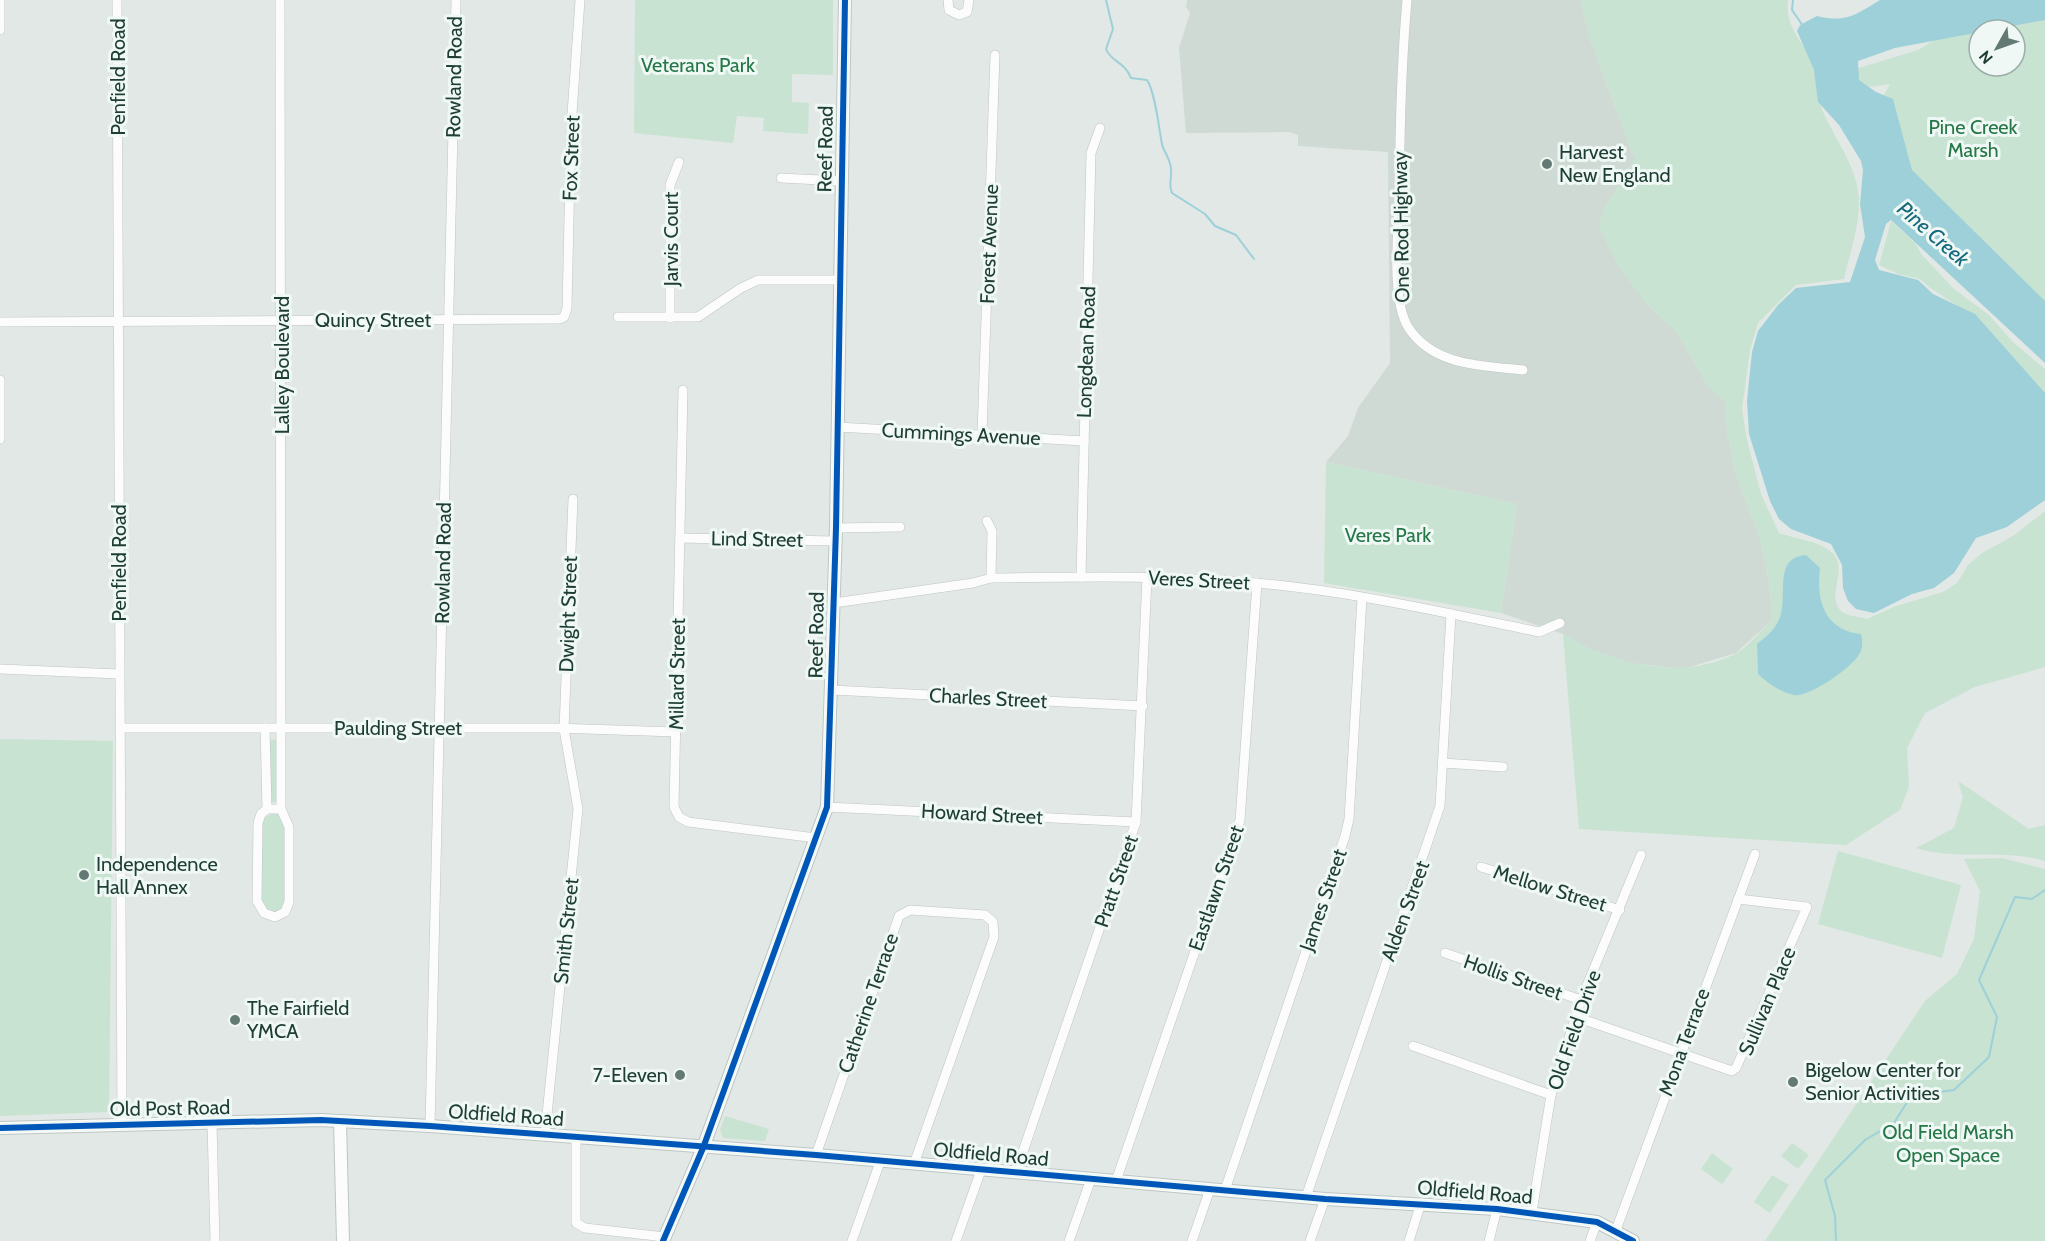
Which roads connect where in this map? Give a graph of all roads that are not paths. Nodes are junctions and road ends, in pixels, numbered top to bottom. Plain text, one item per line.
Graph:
1 (0, 0) edge
2 (117, 0) edge
3 (280, 0) edge
4 (456, 0) edge
5 (580, 0) edge
6 (845, 0) edge
7 (948, 0) edge
8 (969, 0) edge
9 (1407, 0) edge
10 (0, 30) edge
11 (995, 55) dead end
12 (1100, 128) dead end
13 (679, 162) dead end
14 (781, 178) dead end
15 (841, 181) junction
16 (840, 280) junction
17 (564, 316) joint
18 (618, 317) dead end
19 (670, 318) junction
20 (449, 320) junction
21 (120, 321) junction
22 (282, 321) junction
23 (0, 322) edge
24 (1523, 370) dead end
25 (0, 380) edge
26 (682, 390) dead end
27 (0, 398) edge
28 (838, 427) junction
29 (982, 434) junction
30 (0, 439) edge
31 (1084, 441) junction
32 (573, 499) dead end
33 (987, 521) dead end
34 (900, 527) dead end
35 (835, 535) junction
36 (680, 537) junction
37 (1082, 577) junction
38 (1148, 577) junction
39 (991, 578) junction
40 (1257, 583) junction
41 (1362, 598) junction
42 (834, 603) junction
43 (1451, 614) junction
44 (1560, 623) dead end
45 (0, 669) edge
46 (119, 674) junction
47 (832, 690) junction
48 (1143, 706) junction
49 (120, 728) junction
50 (265, 728) junction
51 (439, 728) junction
52 (282, 729) junction
53 (564, 729) junction
54 (676, 732) junction
55 (1443, 764) junction
56 (1503, 767) dead end
57 (827, 807) junction
58 (267, 809) junction
59 (281, 809) junction
60 (1136, 822) junction
61 (816, 838) junction
62 (1755, 854) dead end
63 (1641, 855) dead end
64 (1481, 867) dead end
65 (1738, 899) junction
66 (1620, 910) junction
67 (1445, 953) dead end
68 (1581, 1000) junction
69 (1576, 1017) junction
70 (1413, 1046) dead end
71 (1679, 1053) junction
72 (1551, 1095) junction
73 (340, 1121) junction
74 (212, 1124) junction
75 (122, 1125) junction
76 (430, 1126) junction
77 (0, 1128) edge
78 (545, 1134) junction
79 (576, 1137) junction
80 (703, 1148) junction
81 (816, 1155) junction
82 (880, 1162) junction
83 (914, 1164) junction
84 (981, 1170) junction
85 (1016, 1173) junction
86 (1090, 1179) junction
87 (1116, 1181) junction
88 (1210, 1189) junction
89 (1225, 1190) junction
90 (1306, 1197) junction
91 (1325, 1199) junction
92 (1421, 1203) junction
93 (1497, 1209) junction
94 (1532, 1212) junction
95 (1597, 1222) junction
96 (1616, 1230) junction
97 (664, 1239) edge
98 (215, 1241) edge
99 (343, 1241) edge
100 (852, 1241) edge
101 (956, 1241) edge
102 (1069, 1241) edge
103 (1192, 1241) edge
104 (1310, 1241) edge
105 (1409, 1241) edge
106 (1489, 1241) edge
107 (1590, 1241) edge
108 (1633, 1241) edge

1 - 10 street
2 - 21 street, Penfield Road
3 - 22 street, Lalley Boulevard
4 - 20 street, Rowland Road
5 - 17 street, Fox Street
6 - 15 street, Reef Road
7 - 8 street
9 - 24 street, One Rod Highway
11 - 29 street, Forest Avenue
12 - 31 street, Longdean Road
13 - 19 street, Jarvis Court
14 - 15 street
15 - 16 street, Reef Road
16 - 19 street
16 - 28 street, Reef Road
17 - 20 street, Quincy Street
18 - 19 street
20 - 22 street, Quincy Street
20 - 51 street, Rowland Road
21 - 22 street, Quincy Street
21 - 23 street, Quincy Street
21 - 46 street, Penfield Road
22 - 52 street, Lalley Boulevard
25 - 27 street
26 - 36 street, Millard Street
27 - 30 street
28 - 29 street, Cummings Avenue
28 - 35 street, Reef Road
29 - 31 street, Cummings Avenue
31 - 37 street, Longdean Road
32 - 53 street, Dwight Street
33 - 39 street
34 - 35 street, Lind Street
35 - 36 street, Lind Street
35 - 42 street, Reef Road
36 - 54 street, Millard Street
37 - 38 street, Veres Street
37 - 39 street, Veres Street
38 - 40 street, Veres Street
38 - 48 street, Pratt Street
39 - 42 street, Veres Street
40 - 41 street, Veres Street
40 - 87 street, Eastlawn Street
41 - 43 street, Veres Street
41 - 89 street, James Street
42 - 47 street, Reef Road
43 - 44 street, Veres Street
43 - 55 street, Alden Street
45 - 46 street
46 - 49 street, Penfield Road
47 - 48 street, Charles Street
47 - 57 street, Reef Road
48 - 60 street, Pratt Street
49 - 50 street, Paulding Street
49 - 75 street, Penfield Road
50 - 52 street, Paulding Street
50 - 58 street
51 - 52 street, Paulding Street
51 - 53 street, Paulding Street
51 - 76 street, Rowland Road
52 - 59 street, Lalley Boulevard
53 - 54 street, Paulding Street
53 - 78 street, Smith Street
54 - 61 street, Millard Street
55 - 56 street
55 - 90 street, Alden Street
57 - 60 street, Howard Street
57 - 61 street, Reef Road
58 - 59 street
58 - 59 street, Lalley Boulevard
60 - 85 street, Pratt Street
61 - 80 street, Reef Road
62 - 65 street, Mona Terrace
63 - 66 street, Old Field Drive
64 - 66 street, Mellow Street
65 - 71 street, Mona Terrace
65 - 71 street, Sullivan Place
66 - 68 street, Old Field Drive
67 - 68 street, Hollis Street
68 - 69 street, Old Field Drive
69 - 71 street, Sullivan Place
69 - 72 street, Old Field Drive
70 - 72 street
71 - 96 street, Mona Terrace
72 - 94 street, Old Field Drive
73 - 74 street, Old Post Road
73 - 76 street, Oldfield Road
73 - 99 street
74 - 75 street, Old Post Road
74 - 98 street
75 - 77 street, Old Post Road
76 - 78 street, Oldfield Road
78 - 79 street, Oldfield Road
79 - 80 street, Oldfield Road
79 - 97 street
80 - 81 street, Oldfield Road
80 - 97 street, Reef Road
81 - 82 street, Oldfield Road
81 - 83 street, Catherine Terrace
82 - 83 street, Oldfield Road
82 - 100 street
83 - 84 street, Oldfield Road
84 - 85 street, Oldfield Road
84 - 101 street
85 - 86 street, Oldfield Road
86 - 87 street, Oldfield Road
86 - 102 street
87 - 88 street, Oldfield Road
88 - 89 street, Oldfield Road
88 - 103 street
89 - 90 street, Oldfield Road
90 - 91 street, Oldfield Road
91 - 92 street, Oldfield Road
91 - 104 street
92 - 93 street, Oldfield Road
92 - 105 street
93 - 94 street, Oldfield Road
93 - 106 street
94 - 95 street, Oldfield Road
95 - 96 street, Oldfield Road
95 - 107 street
96 - 108 street, Oldfield Road

